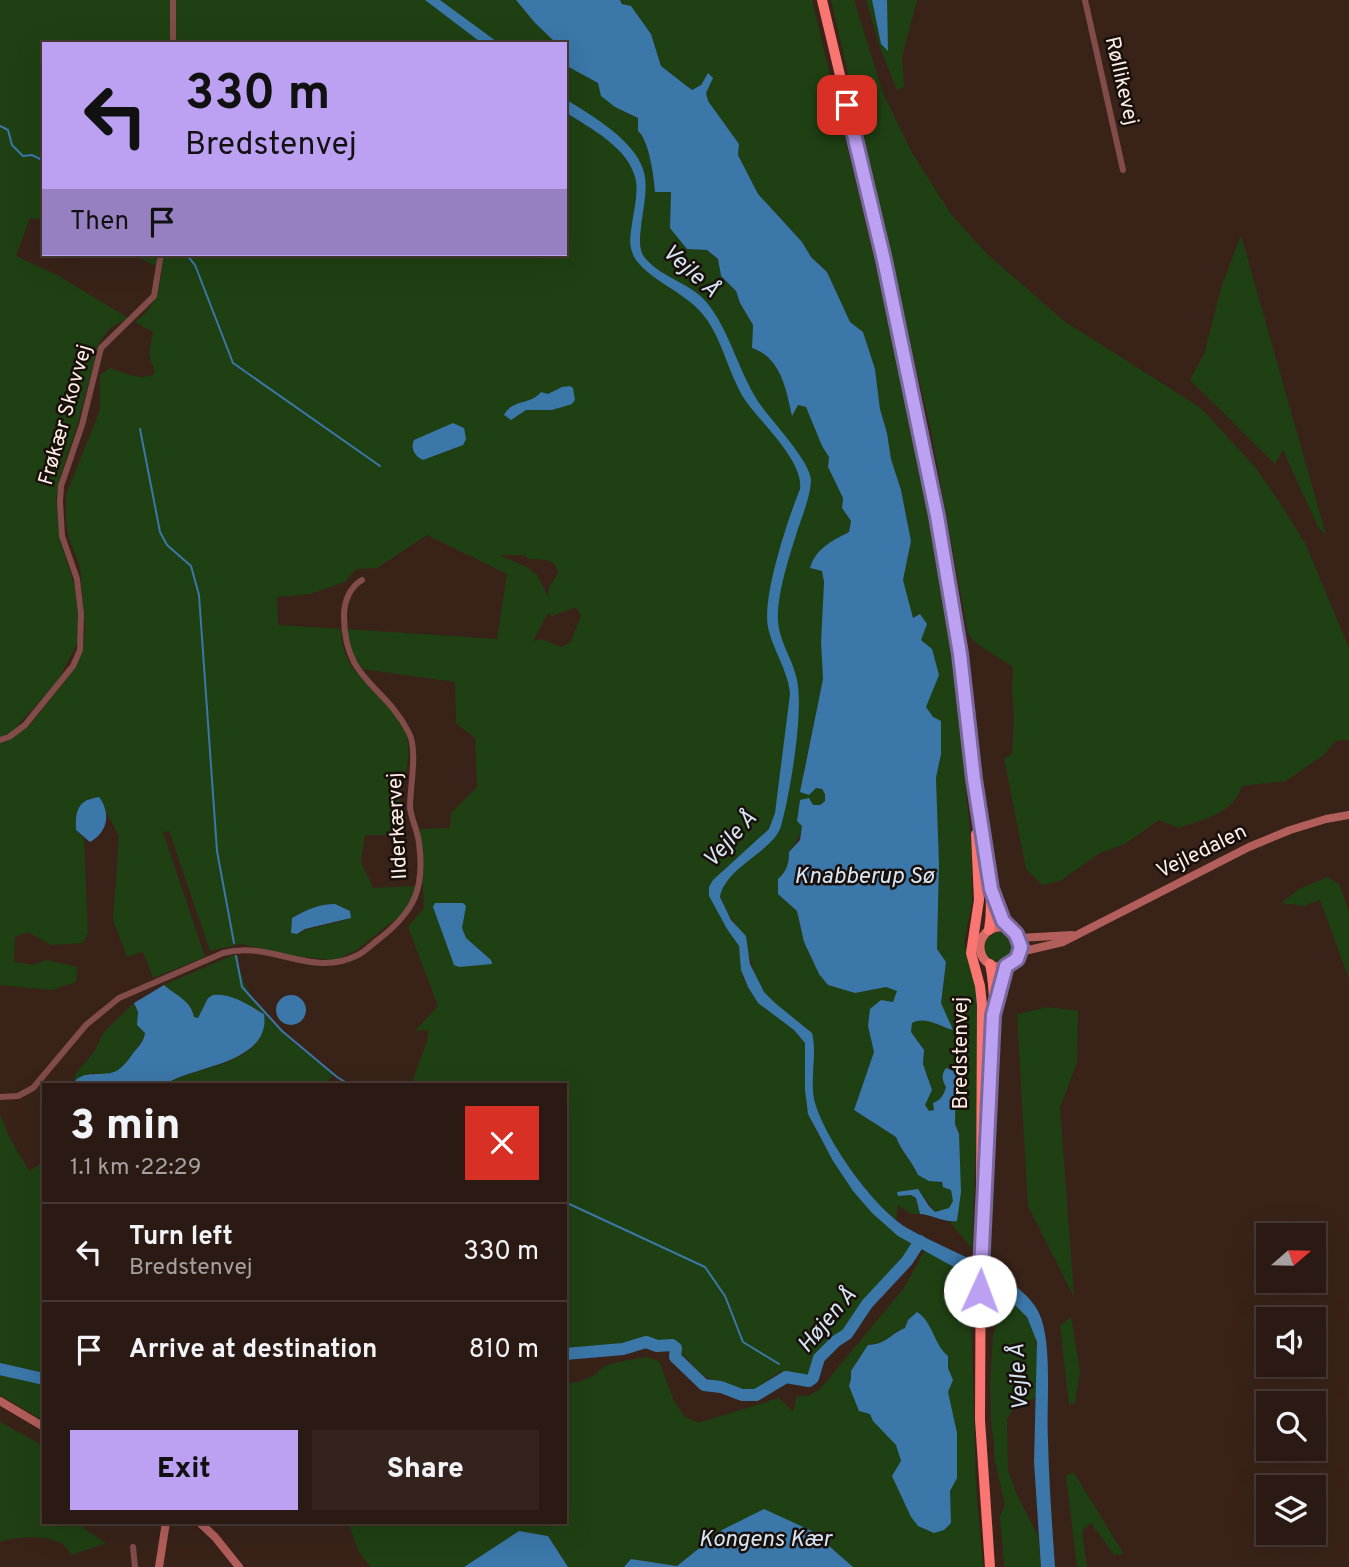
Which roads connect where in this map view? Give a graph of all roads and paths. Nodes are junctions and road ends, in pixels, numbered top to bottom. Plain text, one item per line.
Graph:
1 (173, 0) edge
2 (822, 0) edge
3 (1085, 0) edge
4 (173, 42) edge
5 (1123, 170) dead end
6 (162, 256) edge
7 (362, 580) dead end
8 (0, 740) edge
9 (974, 779) junction
10 (1349, 815) edge
11 (991, 889) junction
12 (1009, 929) junction
13 (989, 930) junction
14 (1075, 935) junction
15 (1018, 938) junction
16 (1020, 951) junction
17 (990, 964) junction
18 (1006, 966) junction
19 (993, 1015) junction
20 (0, 1097) edge
21 (981, 1245) junction
22 (0, 1401) edge
23 (42, 1426) edge
24 (166, 1524) edge
25 (201, 1524) edge
26 (133, 1547) dead end
27 (135, 1567) edge
28 (159, 1567) edge
29 (239, 1567) edge
30 (990, 1567) edge

1 - 4 street
2 - 9 highway, Bredstenvej
3 - 5 street, Røllikevej
6 - 8 street, Frøkær Skovvej
7 - 20 street, Ilderkærvej
9 - 11 highway, Bredstenvej
9 - 21 highway, Bredstenvej
10 - 14 street, Vejledalen
11 - 12 highway, Bredstenvej
11 - 13 highway, Bredstenvej
12 - 13 main road
12 - 15 main road
13 - 17 main road
14 - 15 street, Vejledalen
14 - 16 street, Vejledalen
15 - 16 main road
16 - 18 main road
17 - 18 main road
17 - 19 highway, Bredstenvej
18 - 19 highway, Bredstenvej
19 - 21 highway, Bredstenvej
21 - 30 highway, Bredstenvej
22 - 23 street
24 - 28 street
25 - 29 street
26 - 27 street

